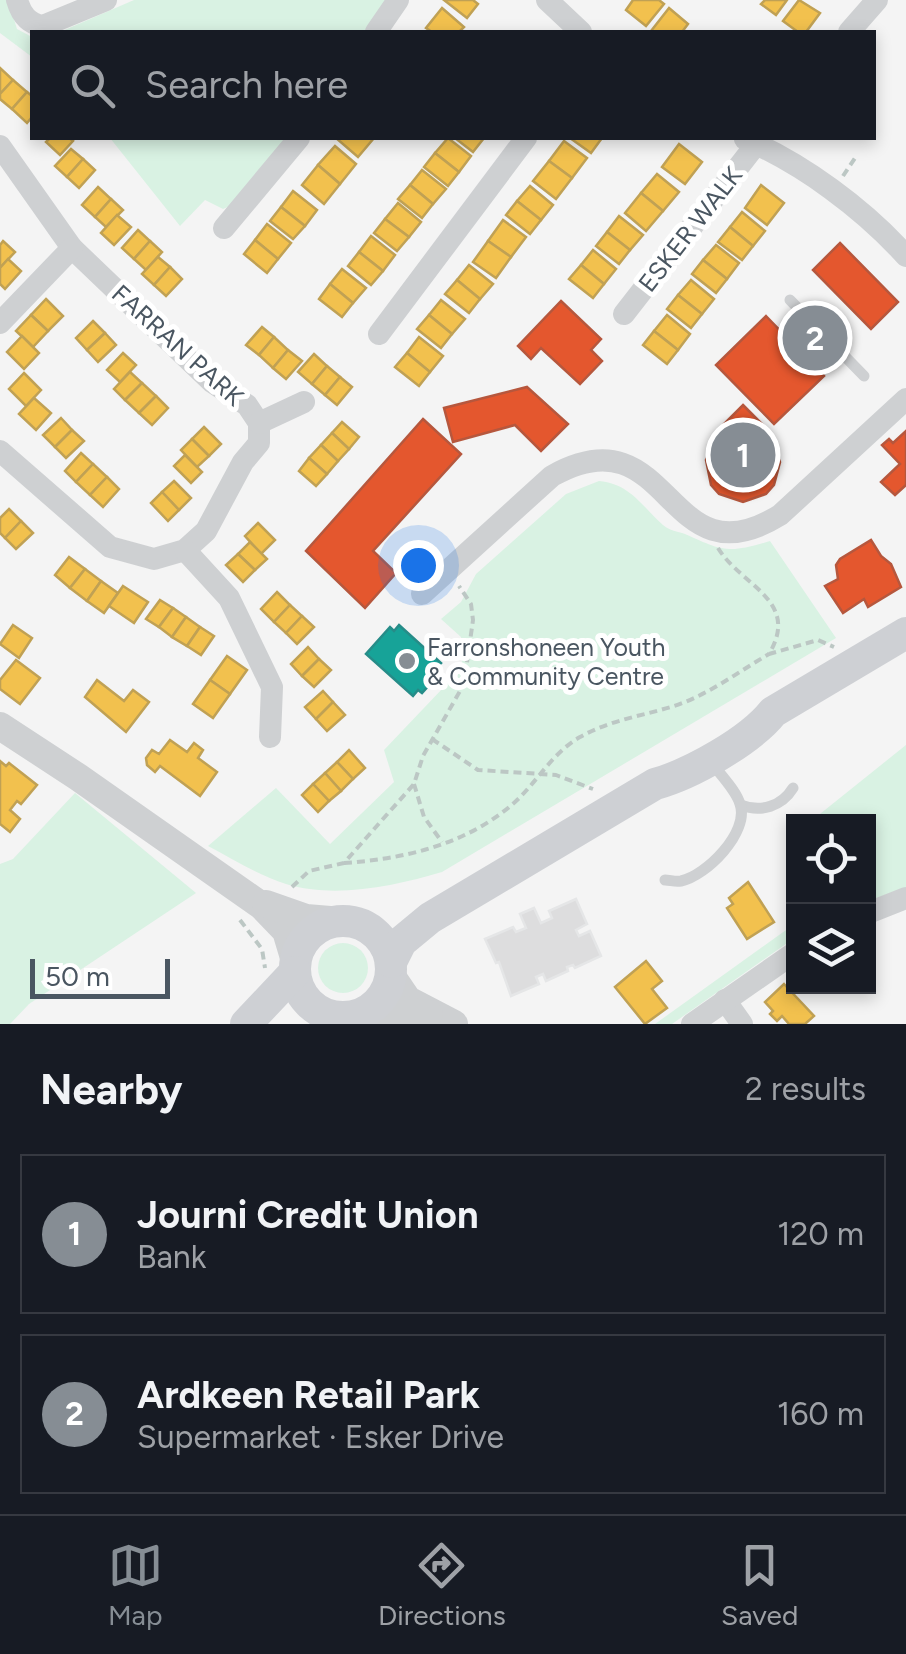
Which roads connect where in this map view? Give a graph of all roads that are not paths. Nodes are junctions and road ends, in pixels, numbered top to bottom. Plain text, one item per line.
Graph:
1 (106, 0) edge
2 (398, 0) edge
3 (547, 0) edge
4 (868, 3) edge
5 (21, 9) edge
6 (377, 30) edge
7 (579, 30) edge
8 (850, 30) edge
9 (298, 140) edge
10 (524, 140) edge
11 (753, 140) edge
12 (0, 146) edge
13 (224, 228) dead end
14 (72, 248) junction
15 (906, 256) edge
16 (790, 300) dead end
17 (624, 314) dead end
18 (0, 323) edge
19 (379, 334) dead end
20 (864, 376) dead end
21 (906, 399) edge
22 (304, 402) dead end
23 (259, 423) junction
24 (0, 451) edge
25 (185, 550) junction
26 (422, 594) dead end
27 (906, 632) edge
28 (774, 712) junction
29 (0, 726) edge
30 (270, 738) dead end
31 (709, 758) junction
32 (655, 784) junction
33 (793, 788) dead end
34 (742, 806) junction
35 (664, 880) dead end
36 (247, 895) junction
37 (461, 898) junction
38 (906, 898) edge
39 (876, 910) edge
40 (349, 922) junction
41 (786, 958) edge
42 (295, 967) junction
43 (390, 968) junction
44 (725, 1000) junction
45 (340, 1017) edge
46 (447, 1021) edge
47 (246, 1024) edge
48 (692, 1024) edge
49 (742, 1024) edge

1 - 5 street
2 - 6 street
3 - 7 street
4 - 8 street
9 - 13 street
10 - 19 street
11 - 15 street
11 - 17 street, ESKER WALK
12 - 14 street, FARRAN PARK
14 - 18 street
14 - 23 street, FARRAN PARK
16 - 20 lane
21 - 26 street
22 - 23 street
23 - 25 street, FARRAN PARK
24 - 25 street
25 - 30 street
27 - 28 main road
28 - 31 main road
28 - 32 main road
29 - 36 street
31 - 32 main road
31 - 34 lane
32 - 37 main road
33 - 34 lane
34 - 35 lane
36 - 40 street
36 - 42 street
37 - 40 main road
37 - 43 main road
38 - 39 street
40 - 42 main road
40 - 43 main road
41 - 44 street
42 - 45 main road
42 - 47 main road
43 - 45 main road
43 - 46 street
44 - 48 street
44 - 49 street
45 - 46 street

